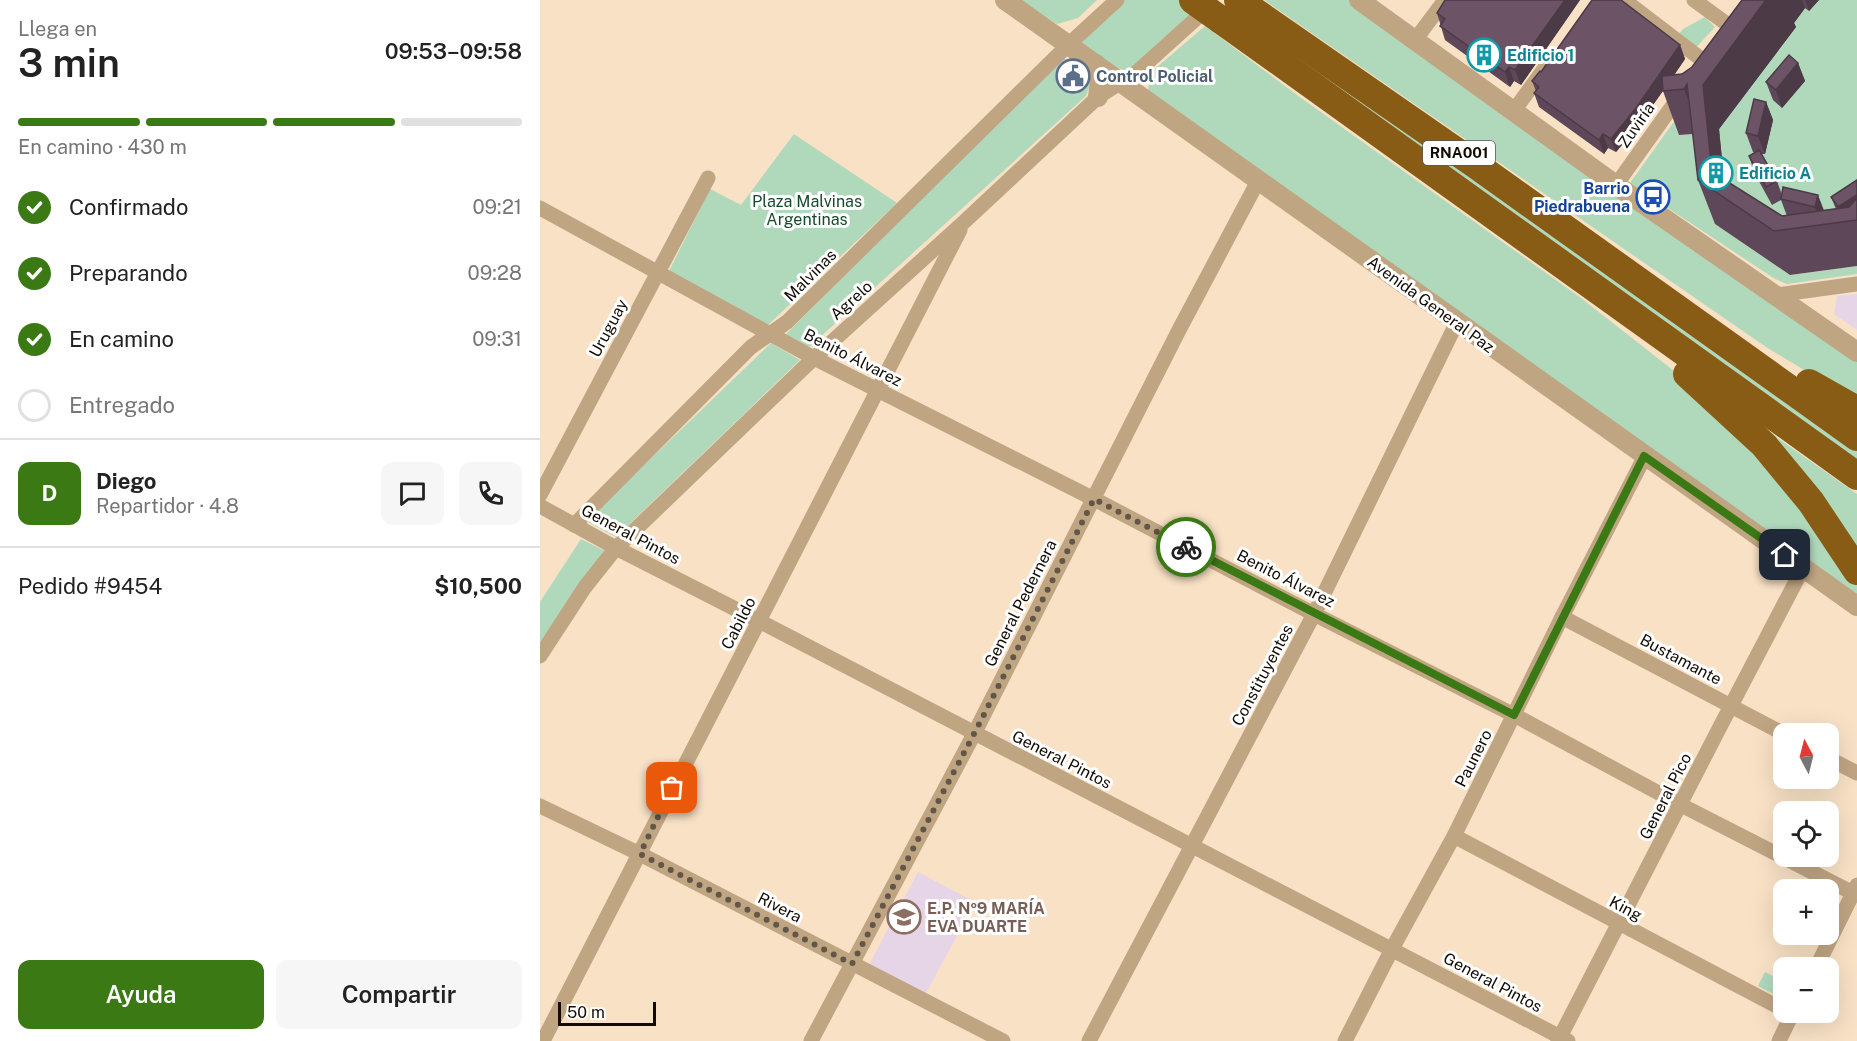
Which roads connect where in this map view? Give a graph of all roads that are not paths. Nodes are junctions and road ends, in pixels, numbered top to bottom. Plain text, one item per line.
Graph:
1 (1005, 0) edge
2 (1117, 0) edge
3 (1193, 0) edge
4 (1359, 0) edge
5 (1445, 0) edge
6 (1624, 0) edge
7 (1694, 0) edge
8 (1229, 5) edge
9 (1731, 26) edge
10 (1415, 40) junction
11 (1068, 45) junction
12 (1554, 56) edge
13 (1096, 64) junction
14 (1120, 82) junction
15 (1098, 97) junction
16 (1513, 112) junction
17 (708, 178) dead end
18 (1258, 181) junction
19 (1616, 185) junction
20 (540, 208) edge
21 (964, 222) junction
22 (658, 272) junction
23 (1857, 284) edge
24 (1776, 295) junction
25 (1608, 298) junction
26 (1677, 309) junction
27 (1457, 322) junction
28 (771, 335) junction
29 (1857, 352) edge
30 (814, 357) junction
31 (879, 390) junction
32 (1857, 410) edge
33 (1857, 437) edge
34 (1644, 456) junction
35 (1857, 476) edge
36 (540, 495) edge
37 (1094, 499) junction
38 (540, 506) edge
39 (574, 525) junction
40 (616, 548) junction
41 (1803, 568) junction
42 (1857, 571) edge
43 (1857, 606) edge
44 (1314, 614) junction
45 (1562, 617) junction
46 (759, 621) junction
47 (540, 656) edge
48 (1730, 706) junction
49 (1514, 715) junction
50 (1773, 728) edge
51 (974, 734) junction
52 (1839, 764) edge
53 (1857, 773) edge
54 (1681, 805) junction
55 (540, 806) edge
56 (1454, 836) junction
57 (1193, 847) junction
58 (640, 854) junction
59 (1856, 891) edge
60 (1619, 925) junction
61 (1392, 949) junction
62 (1822, 957) edge
63 (852, 964) junction
64 (1773, 1004) edge
65 (1785, 1023) edge
66 (1562, 1040) edge
67 (543, 1041) edge
68 (811, 1041) edge
69 (1003, 1041) edge
70 (1089, 1041) edge
71 (1345, 1041) edge
72 (1779, 1041) edge

1 - 11 street, Avenida General Paz
2 - 11 street, Malvinas
3 - 8 highway, RNA001, bridge
4 - 10 street
5 - 10 street
6 - 19 street, Zuviría
7 - 9 street
8 - 14 street, Agrelo
8 - 25 highway, RNA001
8 - 26 highway, RNA001
10 - 16 street
11 - 13 street, Avenida General Paz
11 - 28 street, Malvinas
12 - 16 street
13 - 14 street, Avenida General Paz
13 - 15 street
14 - 15 street, Agrelo
14 - 18 street, Avenida General Paz
15 - 21 street, Agrelo
16 - 19 street
17 - 22 street, Uruguay
18 - 27 street, Avenida General Paz
18 - 37 street, General Pedernera
19 - 24 street
20 - 22 street, Benito Álvarez
21 - 30 street, Agrelo
21 - 31 street, Cabildo
22 - 28 street, Benito Álvarez
22 - 36 street, Uruguay
23 - 24 street
24 - 29 street
25 - 35 highway, RNA001
25 - 42 highway
26 - 32 highway
26 - 33 highway, RNA001
27 - 34 street, Avenida General Paz
27 - 44 street, Constituyentes
28 - 30 street, Benito Álvarez
28 - 39 street, Malvinas
30 - 31 street, Benito Álvarez
30 - 40 street, Agrelo
31 - 37 street, Benito Álvarez
31 - 46 street, Cabildo
34 - 41 street, Avenida General Paz
34 - 45 street, Paunero
37 - 44 street, Benito Álvarez
37 - 51 street, General Pedernera
38 - 39 street, General Pintos
39 - 40 street, General Pintos
40 - 46 street, General Pintos
40 - 47 street, Agrelo
41 - 43 street, Avenida General Paz
41 - 48 street, General Pico
44 - 49 street, Benito Álvarez
44 - 57 street, Constituyentes
45 - 48 street, Bustamante
45 - 49 street, Paunero
46 - 51 street, General Pintos
46 - 58 street, Cabildo
48 - 50 street, Bustamante
48 - 54 street, General Pico
49 - 54 street, Benito Álvarez
49 - 56 street, Paunero
51 - 57 street, General Pintos
51 - 63 street, General Pedernera
52 - 53 street
54 - 59 street, Benito Álvarez
54 - 60 street, General Pico
55 - 58 street, Rivera
56 - 60 street, King
56 - 61 street, Paunero
57 - 61 street, General Pintos
57 - 70 street, Constituyentes
58 - 63 street, Rivera
58 - 67 street, Cabildo
59 - 62 street
60 - 64 street, King
60 - 66 street, General Pico
61 - 66 street, General Pintos
61 - 71 street, Paunero
63 - 68 street, General Pedernera
63 - 69 street, Rivera
65 - 72 street

